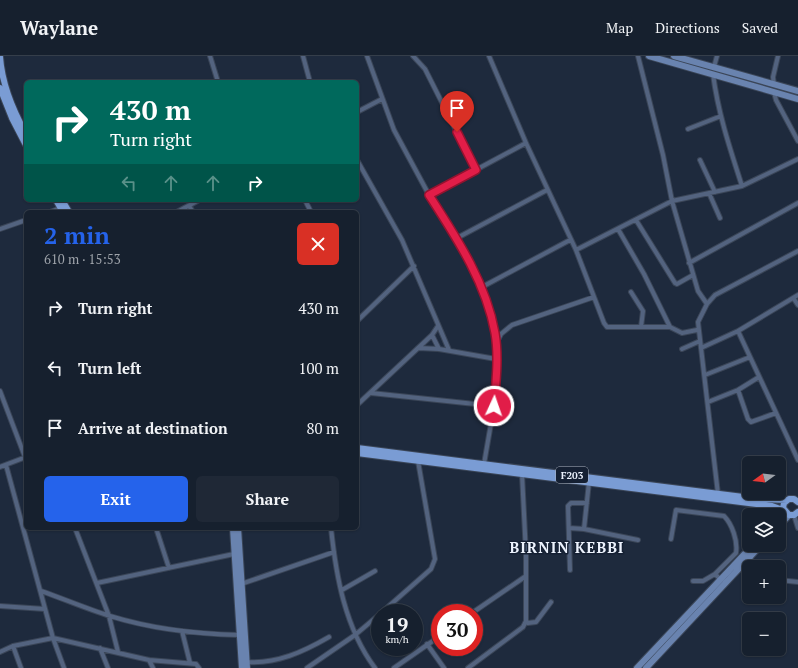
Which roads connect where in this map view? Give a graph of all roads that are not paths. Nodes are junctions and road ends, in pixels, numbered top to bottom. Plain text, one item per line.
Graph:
1 (210, 56) edge
2 (303, 56) edge
3 (367, 56) edge
4 (413, 56) edge
5 (489, 56) edge
6 (638, 56) edge
7 (649, 56) edge
8 (674, 56) edge
9 (717, 56) edge
10 (778, 56) edge
11 (0, 57) edge
12 (713, 71) junction
13 (217, 80) edge
14 (309, 80) edge
15 (774, 84) junction
16 (0, 88) edge
17 (798, 91) edge
18 (774, 92) junction
19 (382, 99) junction
20 (798, 99) edge
21 (359, 111) edge
22 (721, 116) junction
23 (24, 130) edge
24 (688, 130) dead end
25 (24, 141) edge
26 (798, 141) edge
27 (526, 143) junction
28 (798, 159) edge
29 (700, 160) dead end
30 (359, 163) edge
31 (476, 170) junction
32 (742, 186) junction
33 (547, 190) junction
34 (715, 192) junction
35 (709, 193) junction
36 (429, 195) junction
37 (672, 201) junction
38 (196, 202) edge
39 (798, 203) edge
40 (189, 206) junction
41 (181, 210) edge
42 (192, 210) edge
43 (720, 218) dead end
44 (636, 220) junction
45 (24, 221) edge
46 (0, 229) edge
47 (618, 229) junction
48 (456, 238) junction
49 (570, 240) junction
50 (576, 250) junction
51 (798, 251) edge
52 (689, 263) junction
53 (414, 266) junction
54 (693, 275) junction
55 (482, 287) junction
56 (631, 292) dead end
57 (798, 295) edge
58 (594, 297) junction
59 (794, 299) junction
60 (707, 304) junction
61 (798, 305) edge
62 (359, 319) edge
63 (438, 326) junction
64 (641, 327) junction
65 (670, 327) junction
66 (697, 330) junction
67 (738, 331) junction
68 (432, 335) junction
69 (700, 341) junction
70 (496, 344) junction
71 (418, 348) junction
72 (701, 348) junction
73 (439, 349) junction
74 (682, 349) dead end
75 (449, 350) junction
76 (750, 357) junction
77 (496, 359) junction
78 (705, 375) junction
79 (759, 377) junction
80 (738, 390) junction
81 (0, 391) edge
82 (371, 393) junction
83 (708, 402) junction
84 (359, 403) edge
85 (494, 406) junction
86 (776, 413) junction
87 (359, 448) edge
88 (24, 452) edge
89 (359, 453) edge
90 (24, 458) edge
91 (798, 460) edge
92 (418, 461) junction
93 (484, 464) junction
94 (6, 465) junction
95 (0, 467) edge
96 (522, 474) junction
97 (589, 482) junction
98 (718, 494) junction
99 (797, 499) edge
100 (787, 500) junction
101 (587, 503) junction
102 (792, 513) edge
103 (569, 528) junction
104 (798, 528) edge
105 (24, 530) edge
106 (24, 530) edge
107 (75, 530) edge
108 (157, 530) edge
109 (233, 530) edge
110 (238, 530) edge
111 (331, 530) edge
112 (584, 530) junction
113 (671, 539) dead end
114 (638, 540) dead end
115 (334, 552) junction
116 (747, 552) edge
117 (754, 552) edge
118 (234, 554) junction
119 (749, 557) junction
120 (751, 560) edge
121 (169, 568) junction
122 (375, 570) dead end
123 (570, 570) dead end
124 (715, 574) junction
125 (526, 576) junction
126 (692, 581) dead end
127 (723, 581) junction
128 (786, 581) edge
129 (798, 582) edge
130 (97, 583) junction
131 (241, 584) junction
132 (342, 590) junction
133 (41, 591) junction
134 (551, 602) dead end
135 (391, 604) edge
136 (483, 605) edge
137 (0, 606) edge
138 (45, 609) junction
139 (109, 616) junction
140 (371, 621) edge
141 (526, 621) junction
142 (182, 631) junction
143 (239, 635) junction
144 (355, 635) junction
145 (329, 636) dead end
146 (53, 638) junction
147 (431, 642) edge
148 (427, 644) junction
149 (13, 646) junction
150 (100, 648) junction
151 (0, 652) edge
152 (118, 652) junction
153 (149, 660) junction
154 (190, 663) junction
155 (247, 665) edge
156 (313, 666) edge
157 (642, 667) edge
158 (20, 668) edge
159 (64, 668) edge
160 (108, 668) edge
161 (153, 668) edge
162 (200, 668) edge
163 (242, 668) edge
164 (307, 668) edge
165 (375, 668) edge
166 (394, 668) edge
167 (444, 668) edge
168 (468, 668) edge

1 - 13 street
2 - 14 street
3 - 19 street
4 - 31 street
5 - 27 street
6 - 37 street
7 - 12 main road
8 - 12 main road
9 - 12 street
10 - 15 street
11 - 23 main road
12 - 15 main road
12 - 18 main road
12 - 22 street
15 - 17 main road
15 - 18 street
16 - 25 main road
18 - 20 main road
18 - 26 street
19 - 21 street
19 - 36 street
22 - 24 street
22 - 32 street
27 - 31 street
27 - 33 street
28 - 32 street
29 - 34 street
30 - 53 street
31 - 36 street
32 - 34 street
33 - 48 street
33 - 49 street
34 - 35 street
35 - 37 street
35 - 43 street
36 - 48 street
37 - 44 street
37 - 52 street
38 - 40 street
39 - 52 street
40 - 41 street
40 - 42 street
44 - 47 street
44 - 54 street
45 - 46 street
47 - 50 street
47 - 65 street
48 - 55 street
49 - 50 street
49 - 55 street
50 - 58 street
51 - 60 street
52 - 54 street
53 - 62 street
53 - 63 street
54 - 60 street
55 - 70 street
56 - 64 street
57 - 59 street
58 - 64 street
58 - 70 street
59 - 61 street
59 - 67 street
60 - 66 street
63 - 68 street
63 - 75 street
64 - 65 street
65 - 66 street
66 - 69 street
67 - 72 street
67 - 76 street
68 - 71 street
68 - 73 street
69 - 72 street
69 - 74 street
70 - 77 street
71 - 73 street
71 - 82 street
72 - 78 street
73 - 75 street
75 - 77 street
76 - 78 street
76 - 79 street
77 - 85 street
78 - 83 street
79 - 80 street
79 - 86 street
80 - 83 street
80 - 86 street
81 - 88 street
82 - 84 street
82 - 85 street
83 - 98 street
85 - 93 street
86 - 91 street
87 - 93 main road, F203
89 - 92 main road, F203
90 - 94 street
92 - 96 main road, F203
92 - 135 street
93 - 98 main road, F203
94 - 95 street
94 - 106 street
96 - 97 main road, F203
96 - 125 street
97 - 101 street
97 - 102 main road, F203
98 - 100 main road, F203
99 - 100 main road
100 - 102 main road
101 - 103 street
101 - 112 street
102 - 104 street
103 - 112 street
103 - 123 street
105 - 133 street
107 - 130 street
108 - 121 street
109 - 118 main road
110 - 131 main road
111 - 115 street
112 - 114 street
113 - 124 street
115 - 131 street
115 - 132 street
116 - 127 main road
117 - 119 main road
118 - 121 street
118 - 143 main road
119 - 120 street
119 - 127 main road
121 - 130 street
122 - 132 street
124 - 126 street
124 - 127 street
125 - 136 street
125 - 141 street
127 - 157 main road
128 - 129 street
130 - 139 street
131 - 155 main road
132 - 144 street
133 - 138 street
133 - 139 street
134 - 141 street
137 - 138 street
138 - 146 street
139 - 142 street
139 - 152 street
140 - 144 street
141 - 168 street
142 - 143 street
142 - 154 street
143 - 163 main road
144 - 156 street
144 - 165 street
145 - 155 street
146 - 149 street
146 - 150 street
146 - 159 street
147 - 148 street
148 - 166 street
148 - 167 street
149 - 151 street
149 - 158 street
150 - 152 street
150 - 160 street
152 - 153 street
153 - 154 street
153 - 161 street
154 - 162 street
156 - 164 street

